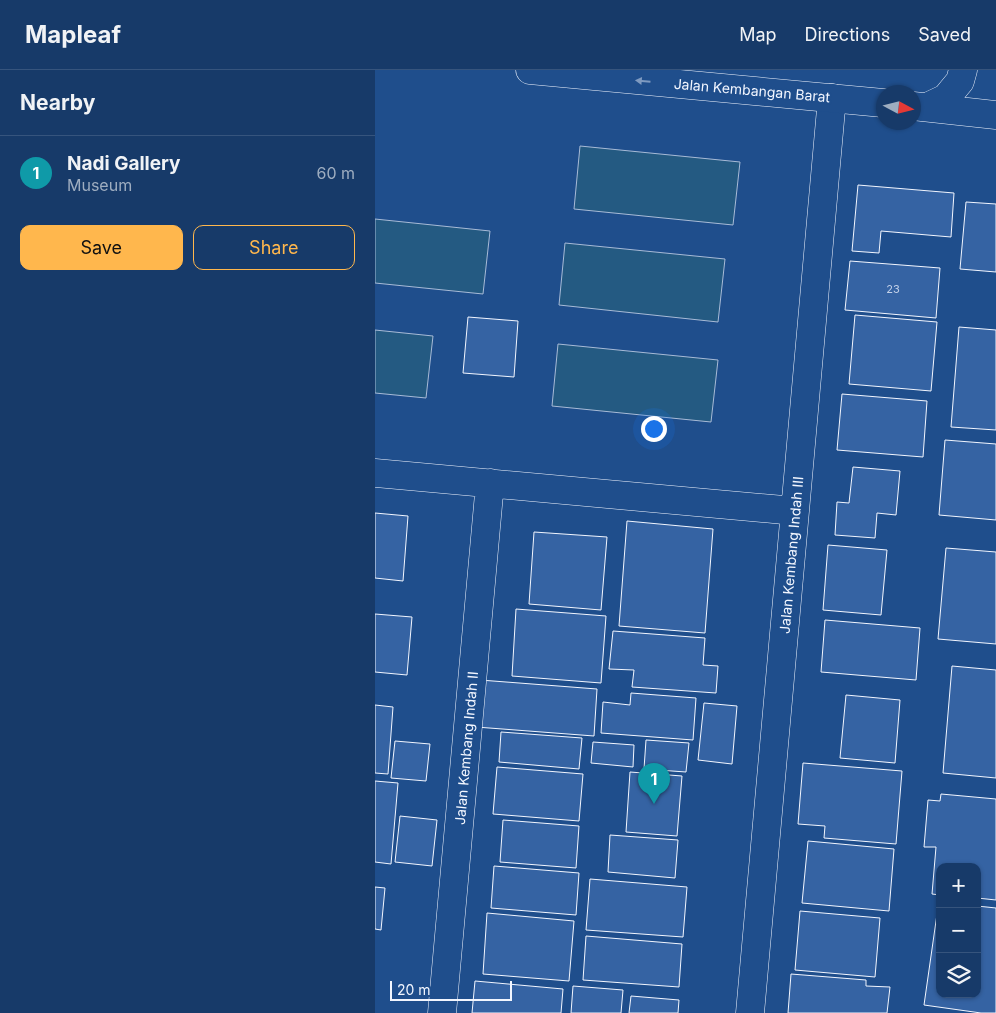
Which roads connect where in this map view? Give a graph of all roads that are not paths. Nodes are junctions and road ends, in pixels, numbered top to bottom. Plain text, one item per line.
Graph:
1 (530, 70) edge
2 (963, 70) edge
3 (832, 98) junction
4 (876, 102) edge
5 (921, 106) edge
6 (921, 106) edge
7 (996, 115) edge
8 (375, 473) edge
9 (490, 483) junction
10 (795, 510) junction
11 (442, 1013) edge
12 (749, 1013) edge

3 -> 1 street, Jalan Kembangan Barat
2 - 5 street
3 - 4 street, Jalan Kembangan Barat
3 - 10 street, Jalan Kembang Indah III
6 - 7 street
8 - 9 street
9 - 10 street
9 - 11 street, Jalan Kembang Indah II
10 - 12 street, Jalan Kembang Indah III

